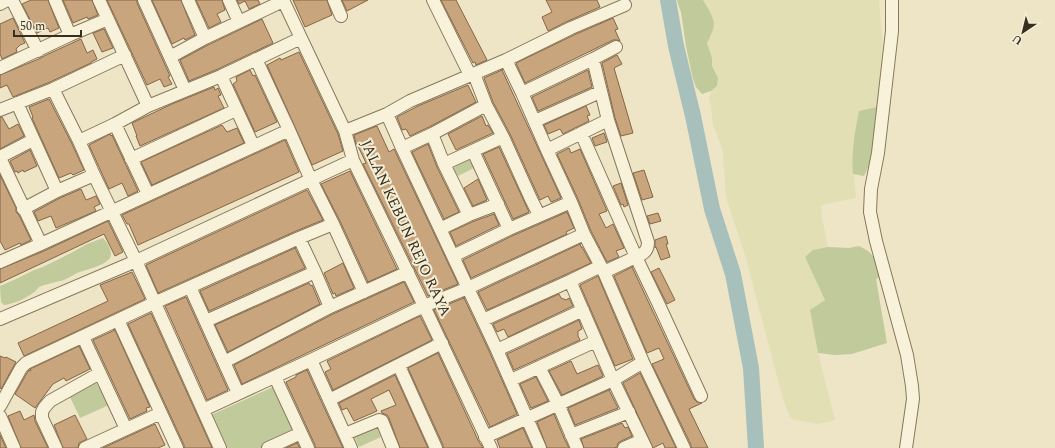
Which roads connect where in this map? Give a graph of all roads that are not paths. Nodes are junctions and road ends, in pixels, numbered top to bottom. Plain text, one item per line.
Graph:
1 (7, 0) edge
2 (12, 0) edge
3 (55, 0) edge
4 (99, 0) edge
5 (144, 0) edge
6 (188, 0) edge
7 (229, 0) edge
8 (283, 0) edge
9 (334, 0) edge
10 (433, 0) edge
11 (892, 0) edge
12 (0, 4) edge
13 (617, 5) edge
14 (341, 16) dead end
15 (108, 19) junction
16 (239, 22) junction
17 (70, 35) junction
18 (205, 38) junction
19 (301, 38) junction
20 (616, 47) dead end
21 (38, 51) junction
22 (125, 55) junction
23 (170, 56) junction
24 (256, 59) junction
25 (593, 59) junction
26 (506, 60) junction
27 (0, 68) edge
28 (472, 74) junction
29 (221, 76) junction
30 (53, 89) junction
31 (185, 90) junction
32 (600, 92) junction
33 (522, 93) junction
34 (17, 103) junction
35 (486, 105) junction
36 (148, 106) junction
37 (0, 110) edge
38 (236, 110) junction
39 (387, 114) junction
40 (608, 120) junction
41 (535, 121) junction
42 (114, 124) junction
43 (289, 130) junction
44 (345, 131) junction
45 (581, 133) junction
46 (432, 134) junction
47 (503, 137) junction
48 (34, 140) junction
49 (79, 140) junction
50 (253, 145) junction
51 (402, 148) junction
52 (547, 150) junction
53 (474, 151) junction
54 (0, 158) edge
55 (131, 159) junction
56 (353, 160) junction
57 (444, 164) junction
58 (94, 175) junction
59 (311, 180) junction
60 (57, 191) junction
61 (148, 194) junction
62 (571, 202) junction
63 (498, 204) junction
64 (23, 209) junction
65 (111, 212) junction
66 (469, 215) junction
67 (539, 215) junction
68 (333, 224) junction
69 (440, 229) junction
70 (509, 229) junction
71 (584, 234) junction
72 (299, 238) junction
73 (41, 244) junction
74 (453, 256) junction
75 (1, 258) edge
76 (636, 258) junction
77 (136, 260) junction
78 (602, 269) junction
79 (315, 272) junction
80 (408, 272) junction
81 (570, 281) junction
82 (190, 287) junction
83 (468, 288) junction
84 (364, 292) junction
85 (154, 303) junction
86 (424, 306) junction
87 (330, 307) junction
88 (582, 310) junction
89 (0, 319) edge
90 (118, 320) junction
91 (483, 320) junction
92 (206, 322) junction
93 (83, 337) junction
94 (596, 341) junction
95 (442, 343) junction
96 (497, 350) junction
97 (311, 360) junction
98 (224, 362) junction
99 (643, 362) junction
100 (399, 366) junction
101 (540, 367) junction
102 (100, 373) junction
103 (275, 377) junction
104 (511, 380) junction
105 (613, 380) junction
106 (238, 393) junction
107 (701, 396) dead end
108 (329, 400) junction
109 (558, 404) junction
110 (0, 406) edge
111 (203, 410) junction
112 (629, 412) junction
113 (161, 413) junction
114 (0, 416) edge
115 (527, 418) junction
116 (126, 429) junction
117 (300, 433) junction
118 (345, 434) junction
119 (571, 435) junction
120 (485, 437) junction
121 (644, 444) edge
122 (174, 447) edge
123 (14, 448) edge
124 (56, 448) edge
125 (85, 448) edge
126 (220, 448) edge
127 (268, 448) edge
128 (308, 448) edge
129 (351, 448) edge
130 (393, 448) edge
131 (436, 448) edge
132 (491, 448) edge
133 (540, 448) edge
134 (578, 448) edge
135 (624, 448) edge
136 (684, 448) edge
137 (906, 448) edge

1 - 12 street
2 - 21 street
3 - 17 street
4 - 15 street
5 - 23 street
6 - 18 street
7 - 16 street
8 - 16 street
8 - 19 street, JALAN KEBUN REJO RAYA
9 - 14 street
10 - 28 street
11 - 137 street
13 - 26 street
15 - 17 street
15 - 22 street
16 - 18 street
17 - 21 street
18 - 23 street
19 - 24 street
19 - 44 street, JALAN KEBUN REJO RAYA
20 - 25 street
21 - 27 street
22 - 30 street
22 - 36 street
23 - 31 street
24 - 29 street
24 - 43 street
25 - 32 street
25 - 33 street
26 - 28 street
26 - 33 street
28 - 35 street
28 - 39 street
29 - 31 street
29 - 38 street
30 - 34 street
30 - 49 street
31 - 36 street
32 - 40 street
32 - 41 street
33 - 41 street
34 - 37 street
34 - 48 street
35 - 46 street
35 - 47 street
36 - 42 street
38 - 50 street
38 - 55 street
39 - 44 street
39 - 51 street
40 - 45 street
40 - 76 street
41 - 52 street
42 - 49 street
42 - 55 street
43 - 50 street
43 - 59 street
44 - 56 street, JALAN KEBUN REJO RAYA
45 - 52 street
45 - 76 street
46 - 51 street
46 - 57 street
47 - 53 street
47 - 67 street
48 - 54 street
48 - 60 street
49 - 58 street
50 - 61 street
51 - 69 street
52 - 62 street
53 - 57 street
53 - 63 street
54 - 64 street
55 - 61 street
56 - 59 street
56 - 80 street, JALAN KEBUN REJO RAYA
57 - 66 street
58 - 60 street
58 - 65 street
59 - 68 street
59 - 77 street
60 - 64 street
61 - 65 street
62 - 67 street
62 - 71 street
63 - 66 street
63 - 70 street
64 - 73 street
65 - 73 street
65 - 77 street
66 - 69 street
67 - 70 street
68 - 72 street
68 - 84 street
69 - 74 street
70 - 74 street
71 - 78 street
71 - 83 street
72 - 79 street
72 - 82 street
73 - 75 street
74 - 83 street
76 - 78 street
76 - 107 street
77 - 85 street
77 - 89 street
78 - 81 street
78 - 99 street
79 - 87 street
79 - 92 street
80 - 84 street
80 - 86 street, JALAN KEBUN REJO RAYA
81 - 88 street
81 - 91 street
82 - 85 street
82 - 92 street
83 - 86 street
83 - 91 street
84 - 87 street
85 - 90 street
85 - 111 street
86 - 95 street, JALAN KEBUN REJO RAYA
86 - 97 street
87 - 98 street
88 - 94 street
88 - 96 street
90 - 93 street
90 - 113 street
91 - 96 street
92 - 98 street
93 - 102 street
93 - 110 street
94 - 101 street
94 - 105 street
95 - 100 street
95 - 120 street, JALAN KEBUN REJO RAYA
96 - 104 street
97 - 103 street
97 - 108 street
98 - 106 street
99 - 105 street
99 - 136 street
100 - 108 street
100 - 131 street
101 - 104 street
101 - 109 street
102 - 116 street
102 - 124 street
103 - 106 street
103 - 117 street
104 - 115 street
105 - 109 street
105 - 112 street
106 - 111 street
108 - 118 street
109 - 115 street
109 - 119 street
111 - 126 street
112 - 119 street
112 - 121 street
113 - 116 street
113 - 122 street
114 - 123 street
115 - 120 street
115 - 133 street
116 - 125 street
117 - 127 street
117 - 128 street
118 - 129 street
118 - 130 street
119 - 134 street
120 - 132 street, JALAN KEBUN REJO RAYA
121 - 135 street

